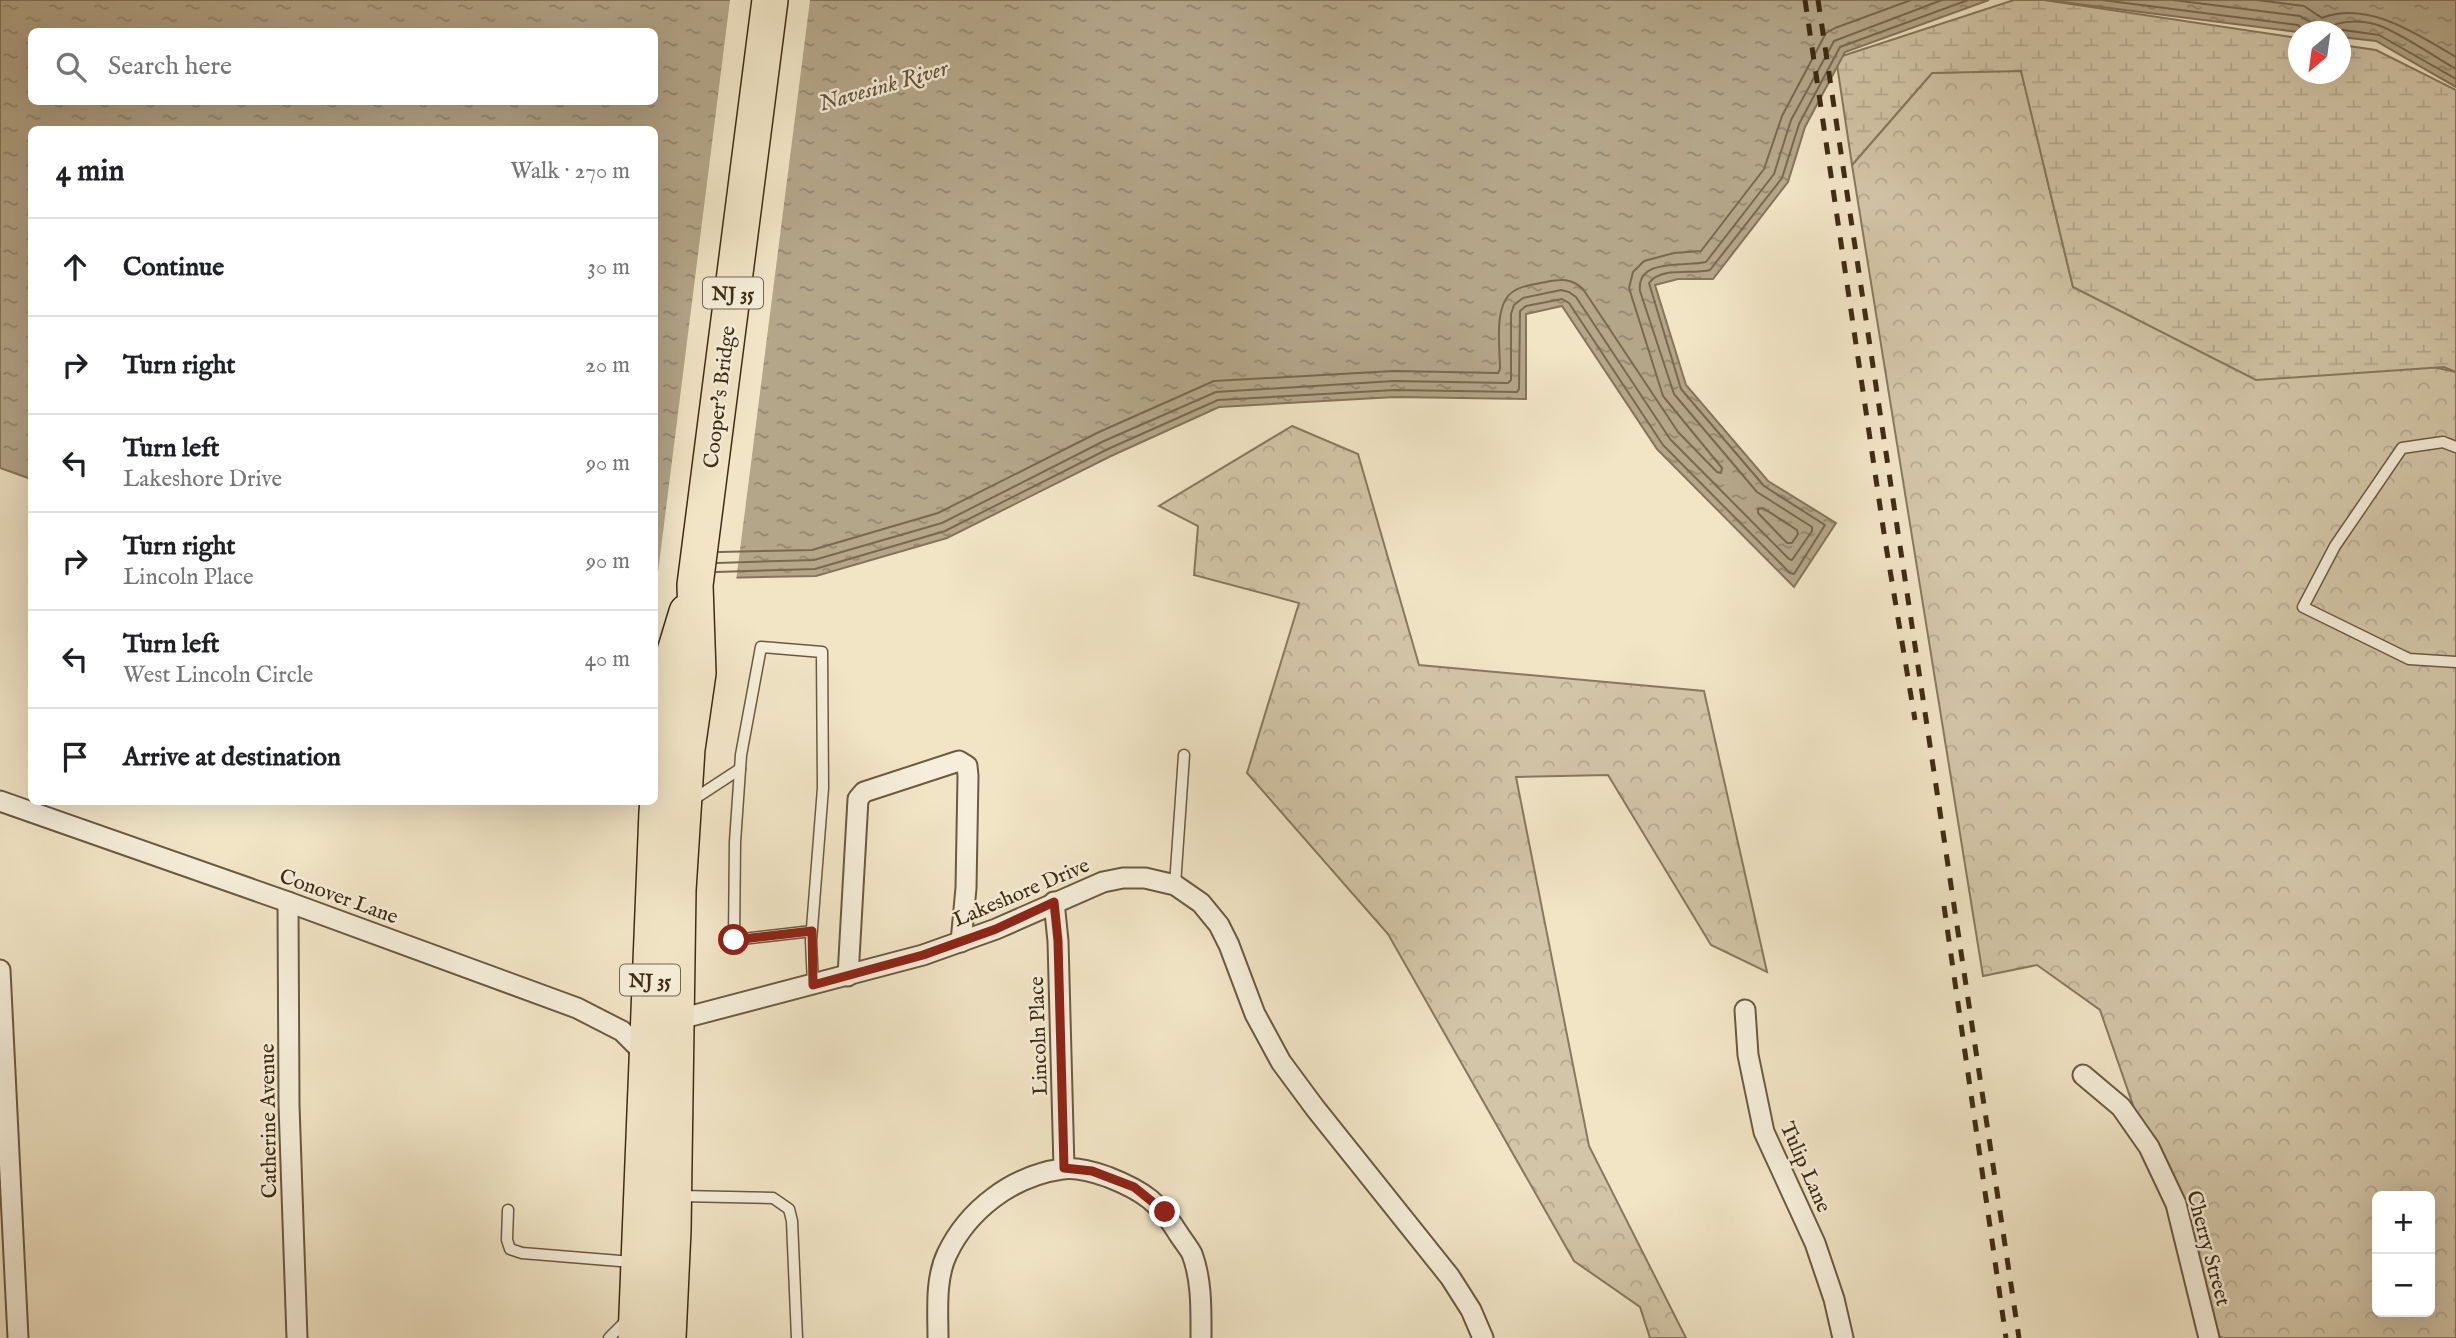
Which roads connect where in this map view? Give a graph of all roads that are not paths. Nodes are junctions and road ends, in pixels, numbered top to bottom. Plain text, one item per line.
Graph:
1 (770, 0) edge
2 (2456, 447) edge
3 (695, 585) junction
4 (2456, 662) edge
5 (1184, 755) dead end
6 (740, 769) junction
7 (0, 801) edge
8 (658, 804) edge
9 (658, 805) edge
10 (682, 807) junction
11 (1175, 885) junction
12 (288, 902) junction
13 (1054, 902) junction
14 (812, 931) junction
15 (961, 942) junction
16 (0, 970) edge
17 (848, 976) junction
18 (813, 985) junction
19 (1745, 1010) dead end
20 (676, 1020) junction
21 (649, 1058) junction
22 (2, 1067) edge
23 (2083, 1074) dead end
24 (1064, 1168) junction
25 (673, 1196) junction
26 (508, 1210) dead end
27 (640, 1262) junction
28 (637, 1324) edge
29 (18, 1338) edge
30 (297, 1338) edge
31 (609, 1338) edge
32 (668, 1338) edge
33 (797, 1338) edge
34 (938, 1338) edge
35 (1201, 1338) edge
36 (1483, 1338) edge
37 (1843, 1338) edge
38 (2209, 1338) edge

1 - 3 highway, Cooper's Bridge / NJ 35
2 - 4 lane
3 - 8 highway, NJ 35
3 - 10 highway, NJ 35
5 - 11 lane
6 - 10 lane
6 - 14 lane
6 - 14 lane
7 - 12 street, Conover Lane
9 - 21 highway, NJ 35
10 - 20 highway, NJ 35
11 - 13 street, Lakeshore Drive
11 - 36 street, Lakeshore Drive
12 - 21 street, Conover Lane
12 - 30 street, Catherine Avenue
13 - 15 street, Lakeshore Drive
13 - 24 street, Lincoln Place
14 - 18 lane
15 - 17 street, Lakeshore Drive
15 - 17 street
16 - 22 street
17 - 18 street, Lakeshore Drive
18 - 20 street, Lakeshore Drive
19 - 37 street, Tulip Lane
20 - 25 highway, NJ 35
21 - 27 highway, NJ 35
22 - 29 street
23 - 38 street, Cherry Street
24 - 34 street
24 - 35 street
25 - 32 highway, NJ 35
25 - 33 lane
26 - 27 lane
27 - 28 highway, NJ 35
28 - 31 lane

